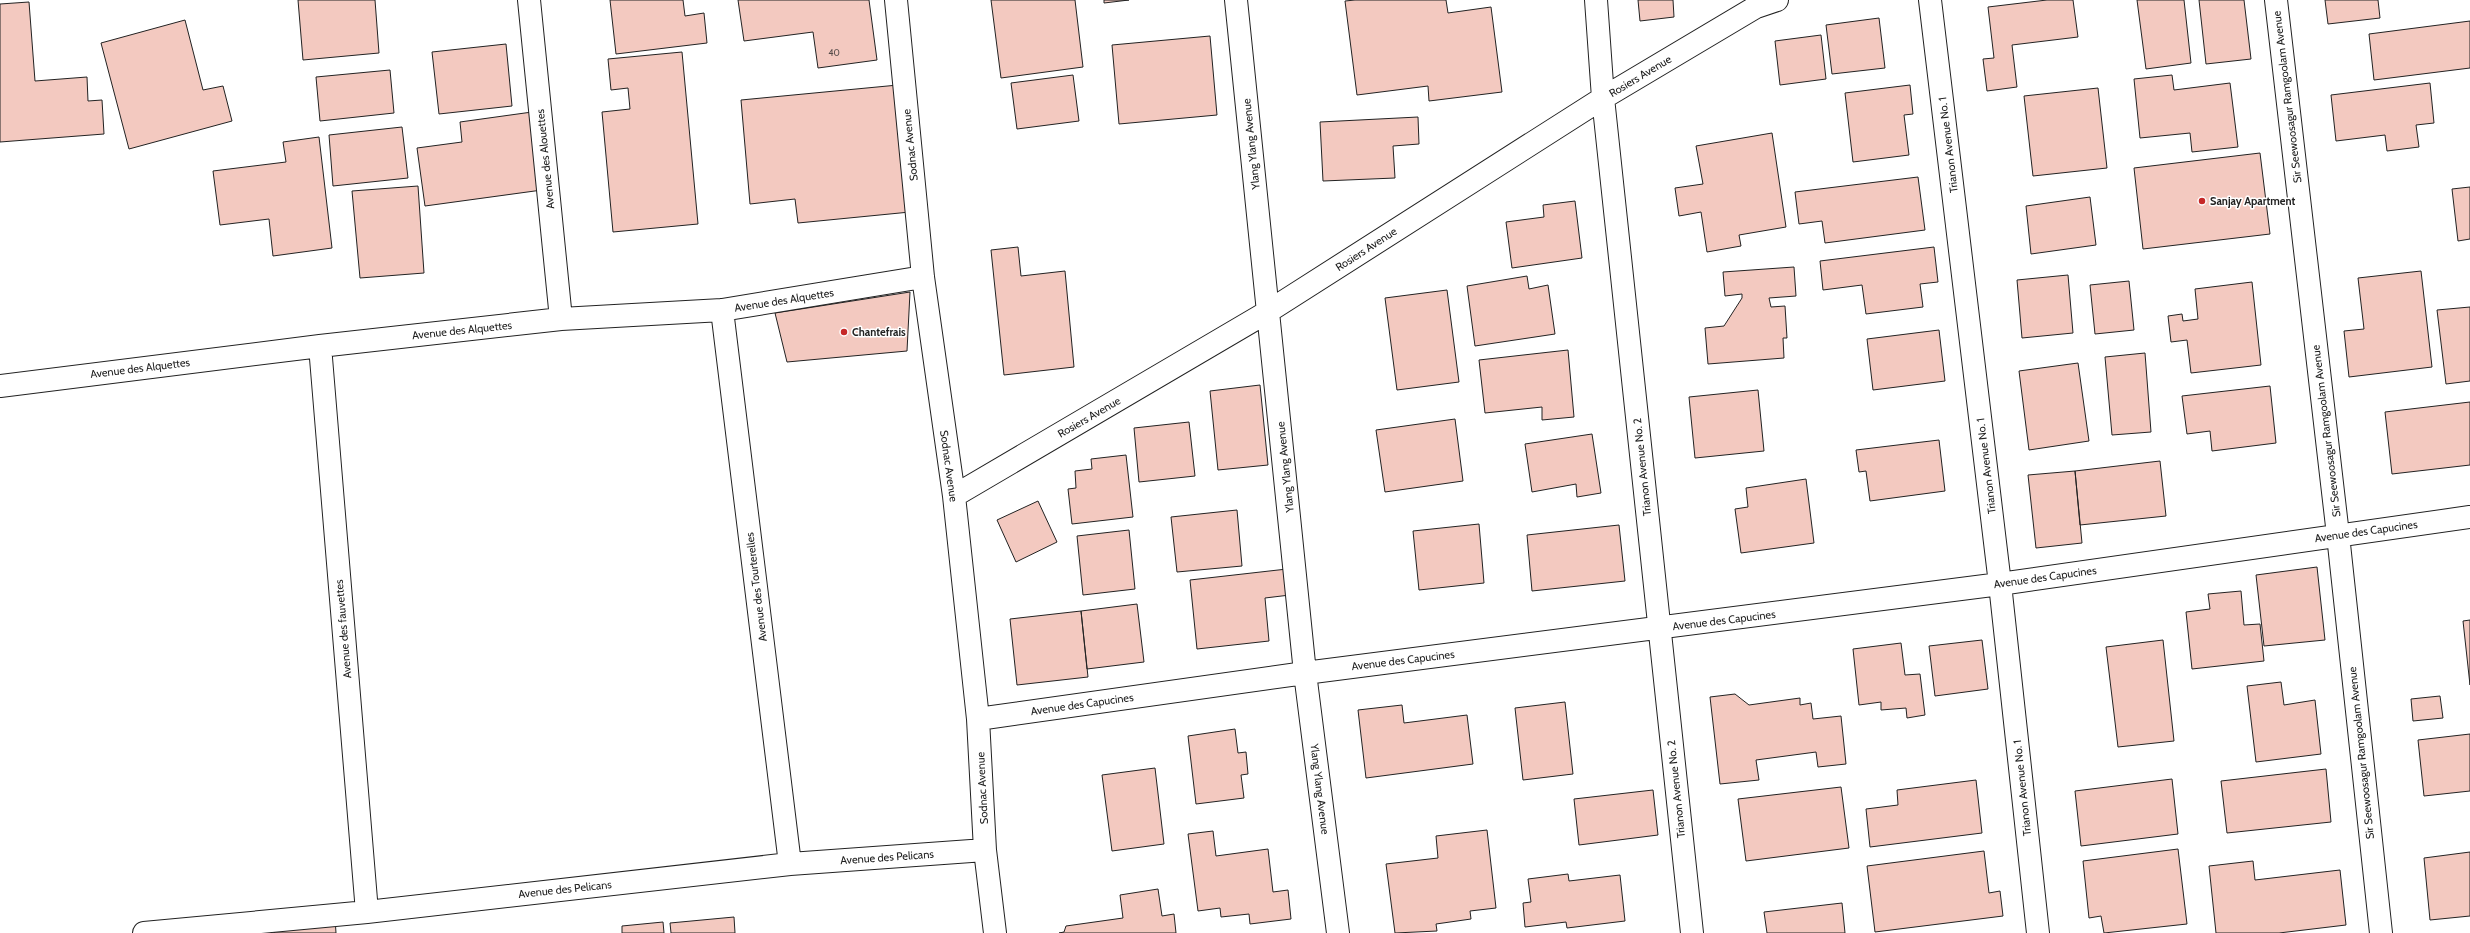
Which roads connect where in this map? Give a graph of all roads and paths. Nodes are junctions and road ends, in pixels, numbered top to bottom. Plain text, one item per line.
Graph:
1 (529, 0) edge
2 (896, 0) edge
3 (1236, 0) edge
4 (1596, 0) edge
5 (1777, 0) edge
6 (1930, 0) edge
7 (2276, 0) edge
8 (1603, 98) junction
9 (923, 277) junction
10 (722, 310) junction
11 (1269, 311) junction
12 (561, 319) junction
13 (320, 346) junction
14 (0, 386) edge
15 (954, 496) junction
16 (2470, 517) edge
17 (2338, 535) junction
18 (2000, 584) junction
19 (1658, 628) junction
20 (1306, 673) junction
21 (978, 719) junction
22 (985, 850) junction
23 (790, 864) junction
24 (367, 912) junction
25 (144, 933) edge
26 (995, 933) edge
27 (1338, 933) edge
28 (1692, 933) edge
29 (2038, 933) edge
30 (2381, 933) edge

1 - 12 street, Avenue des Alouettes
2 - 9 street, Sodnac Avenue
3 - 11 street, Ylang Ylang Avenue
4 - 8 street, Trianon Avenue No. 2
5 - 8 street, Rosiers Avenue
6 - 18 street, Trianon Avenue No. 1
7 - 17 street, Sir Seewoosagur Ramgoolam Avenue
8 - 11 street, Rosiers Avenue
8 - 19 street, Trianon Avenue No. 2
9 - 10 street, Avenue des Alquettes
9 - 15 street, Sodnac Avenue
10 - 12 street, Avenue des Alquettes
10 - 23 street, Avenue des Tourterelles
11 - 15 street, Rosiers Avenue
11 - 20 street, Ylang Ylang Avenue
12 - 13 street, Avenue des Alquettes
13 - 14 street, Avenue des Alquettes
13 - 24 street, Avenue des fauvettes
15 - 21 street, Sodnac Avenue
16 - 17 street, Avenue des Capucines
17 - 18 street, Avenue des Capucines
17 - 30 street, Sir Seewoosagur Ramgoolam Avenue
18 - 19 street, Avenue des Capucines
18 - 29 street, Trianon Avenue No. 1
19 - 20 street, Avenue des Capucines
19 - 28 street, Trianon Avenue No. 2
20 - 21 street, Avenue des Capucines
20 - 27 street, Ylang Ylang Avenue
21 - 22 street, Sodnac Avenue
22 - 23 street, Avenue des Pelicans
22 - 26 street, Sodnac Avenue
23 - 24 street, Avenue des Pelicans
24 - 25 street, Avenue des Pelicans

